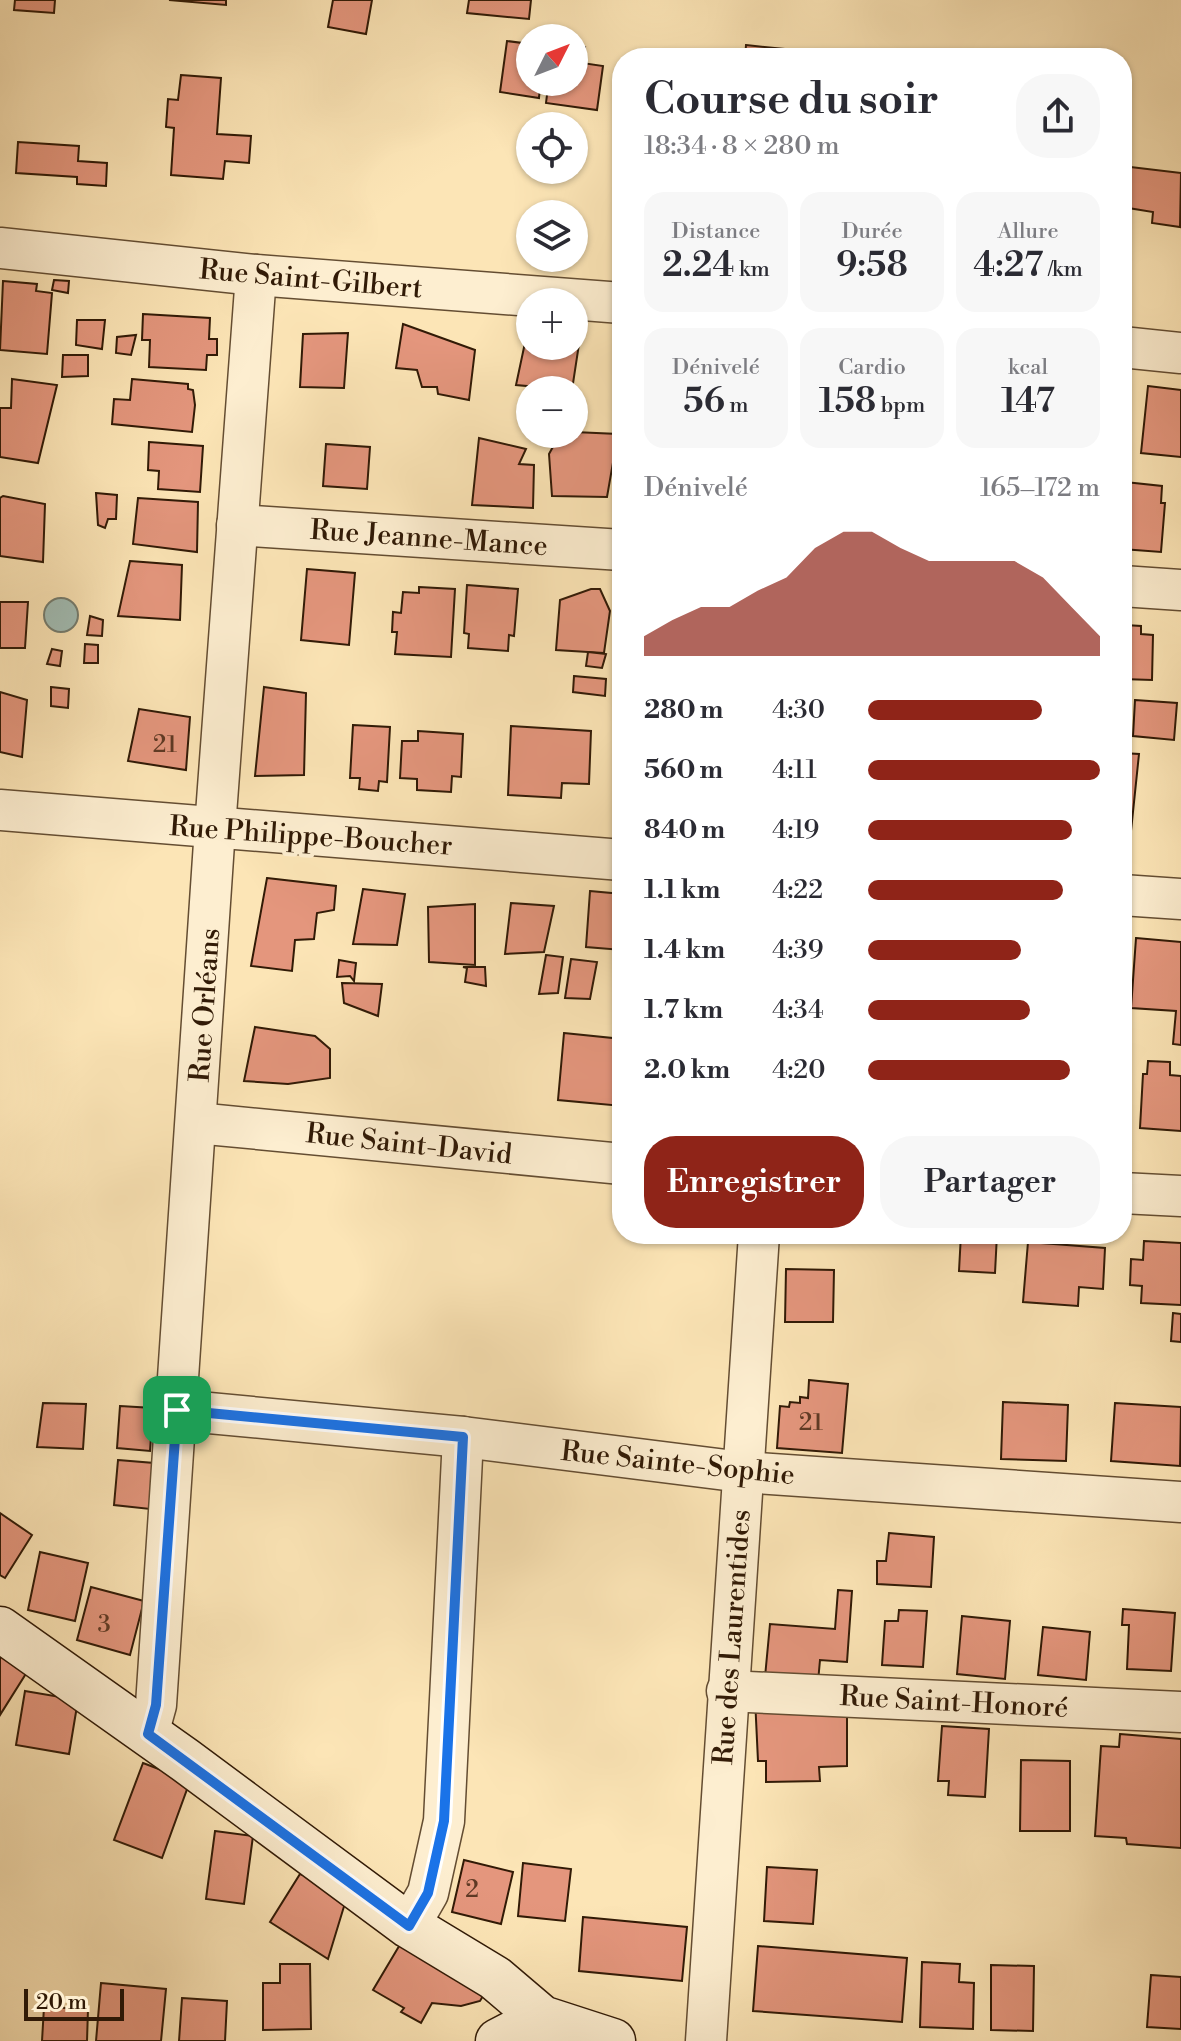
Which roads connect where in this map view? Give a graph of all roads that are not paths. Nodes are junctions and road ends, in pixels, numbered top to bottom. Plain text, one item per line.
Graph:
1 (0, 248) edge
2 (256, 275) junction
3 (612, 302) edge
4 (1132, 348) edge
5 (1181, 353) edge
6 (237, 525) junction
7 (612, 549) edge
8 (1132, 587) edge
9 (1181, 590) edge
10 (0, 810) edge
11 (215, 828) junction
12 (612, 859) edge
13 (1132, 896) edge
14 (1181, 899) edge
15 (196, 1123) junction
16 (612, 1163) edge
17 (1132, 1194) edge
18 (1181, 1196) edge
19 (758, 1244) edge
20 (177, 1410) junction
21 (463, 1437) junction
22 (742, 1472) junction
23 (1181, 1502) edge
24 (0, 1629) edge
25 (727, 1691) junction
26 (1181, 1712) edge
27 (148, 1734) junction
28 (409, 1926) junction
29 (542, 2018) junction
30 (498, 2041) edge
31 (613, 2041) edge
32 (706, 2041) edge

1 - 2 street, Rue Saint-Gilbert
2 - 3 street, Rue Saint-Gilbert
2 - 6 street, Rue Orléans
4 - 5 street
6 - 7 street, Rue Jeanne-Mance
6 - 11 street, Rue Orléans
8 - 9 street
10 - 11 street, Rue Philippe-Boucher
11 - 12 street, Rue Philippe-Boucher
11 - 15 street, Rue Orléans
13 - 14 street
15 - 16 street, Rue Saint-David
15 - 20 street, Rue Orléans
17 - 18 street
19 - 22 street, Rue des Laurentides
20 - 21 street, Rue Sainte-Sophie
20 - 27 street, Rue Orléans
21 - 22 street, Rue Sainte-Sophie
21 - 28 street
22 - 23 street, Rue Sainte-Sophie
22 - 25 street, Rue des Laurentides
24 - 27 street
25 - 26 street, Rue Saint-Honoré
25 - 32 street, Rue des Laurentides
27 - 28 street
28 - 29 street
29 - 30 street
29 - 31 street

